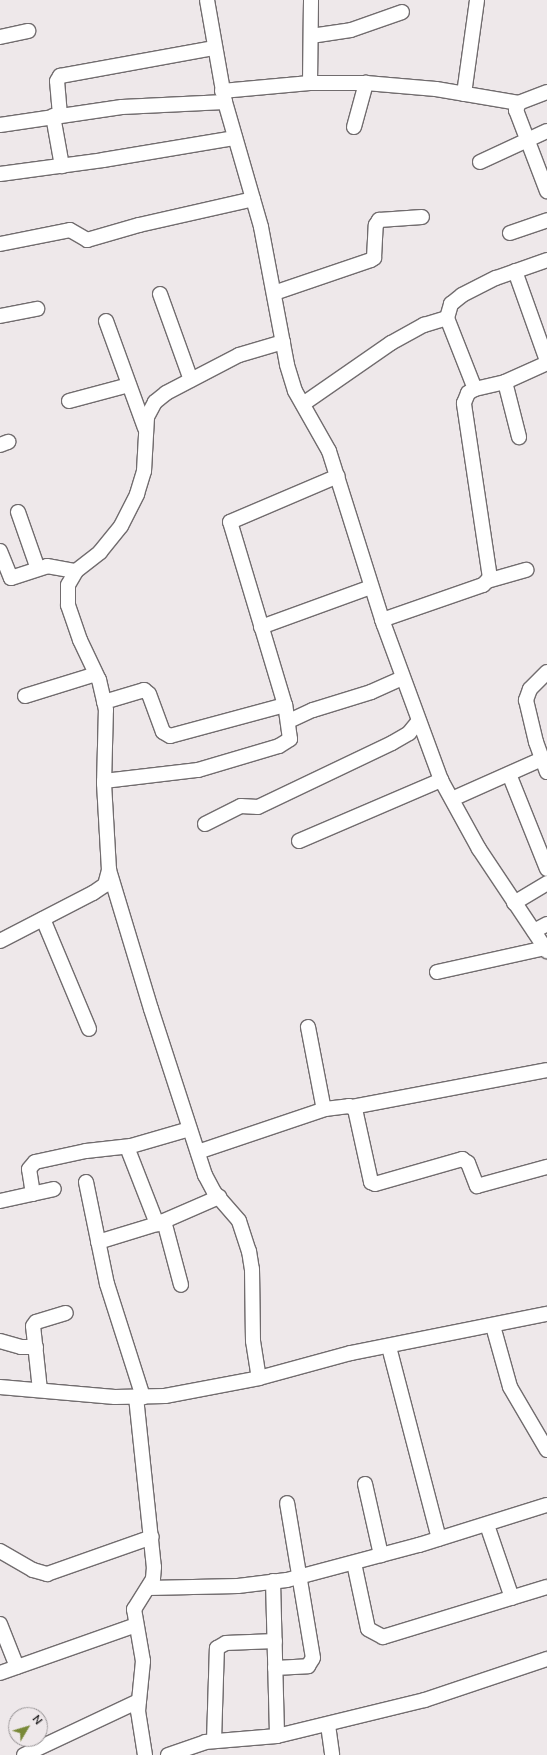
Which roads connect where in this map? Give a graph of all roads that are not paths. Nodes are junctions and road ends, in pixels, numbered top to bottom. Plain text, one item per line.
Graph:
1 (207, 0) edge
2 (311, 0) edge
3 (478, 0) edge
4 (402, 12) dead end
5 (28, 31) dead end
6 (311, 36) junction
7 (0, 37) edge
8 (214, 48) junction
9 (310, 83) junction
10 (366, 83) junction
11 (547, 92) edge
12 (464, 94) junction
13 (223, 96) junction
14 (519, 103) junction
15 (57, 116) junction
16 (0, 125) edge
17 (354, 127) dead end
18 (547, 131) edge
19 (235, 138) junction
20 (527, 140) junction
21 (480, 162) dead end
22 (62, 166) junction
23 (0, 174) edge
24 (547, 192) edge
25 (253, 199) junction
26 (422, 217) dead end
27 (547, 220) edge
28 (510, 233) dead end
29 (0, 244) edge
30 (547, 260) edge
31 (515, 271) junction
32 (274, 293) junction
33 (160, 294) dead end
34 (37, 309) dead end
35 (0, 316) edge
36 (447, 318) junction
37 (106, 321) dead end
38 (283, 342) junction
39 (547, 362) edge
40 (191, 380) junction
41 (505, 382) junction
42 (129, 385) junction
43 (475, 389) junction
44 (69, 401) dead end
45 (302, 404) junction
46 (146, 431) junction
47 (520, 437) dead end
48 (338, 476) junction
49 (18, 512) dead end
50 (0, 554) edge
51 (38, 569) junction
52 (526, 570) dead end
53 (76, 571) junction
54 (487, 581) junction
55 (371, 587) junction
56 (382, 620) junction
57 (261, 627) junction
58 (547, 672) edge
59 (96, 674) junction
60 (402, 678) junction
61 (25, 696) dead end
62 (104, 702) junction
63 (285, 705) junction
64 (289, 721) junction
65 (418, 722) junction
66 (545, 765) edge
67 (509, 774) junction
68 (441, 780) junction
69 (104, 781) junction
70 (452, 800) junction
71 (205, 824) dead end
72 (299, 841) dead end
73 (547, 869) edge
74 (110, 870) junction
75 (547, 884) edge
76 (514, 903) junction
77 (43, 919) junction
78 (547, 924) edge
79 (534, 931) junction
80 (0, 941) edge
81 (546, 949) edge
82 (437, 972) dead end
83 (308, 1027) dead end
84 (89, 1029) dead end
85 (547, 1070) edge
86 (352, 1107) junction
87 (325, 1108) junction
88 (190, 1129) junction
89 (127, 1147) junction
90 (198, 1152) junction
91 (547, 1167) edge
92 (86, 1182) dead end
93 (54, 1189) dead end
94 (33, 1194) junction
95 (219, 1197) junction
96 (0, 1201) edge
97 (160, 1223) junction
98 (98, 1242) junction
99 (181, 1285) dead end
100 (66, 1313) dead end
101 (547, 1314) edge
102 (492, 1326) junction
103 (0, 1341) edge
104 (36, 1347) junction
105 (388, 1347) junction
106 (259, 1378) junction
107 (0, 1387) edge
108 (40, 1390) junction
109 (140, 1397) junction
110 (547, 1450) edge
111 (365, 1484) dead end
112 (287, 1503) dead end
113 (547, 1505) edge
114 (488, 1525) junction
115 (152, 1537) junction
116 (439, 1539) junction
117 (0, 1551) edge
118 (381, 1555) junction
119 (354, 1563) junction
120 (298, 1577) junction
121 (273, 1581) junction
122 (547, 1587) edge
123 (148, 1588) junction
124 (512, 1598) junction
125 (0, 1624) edge
126 (136, 1625) junction
127 (275, 1640) junction
128 (547, 1659) edge
129 (17, 1667) junction
130 (275, 1668) junction
131 (0, 1673) edge
132 (139, 1701) junction
133 (328, 1725) junction
134 (277, 1736) junction
135 (214, 1741) junction
136 (24, 1755) edge
137 (146, 1755) edge
138 (168, 1755) edge
139 (332, 1755) edge

1 - 8 street
2 - 6 street
3 - 12 street
4 - 6 street
5 - 7 street
6 - 9 street
8 - 13 street
8 - 15 street
9 - 10 street
9 - 13 street
10 - 12 street
10 - 17 street
11 - 14 street
12 - 14 street
13 - 15 street
13 - 19 street
14 - 20 street
15 - 16 street
15 - 22 street
18 - 20 street
19 - 22 street
19 - 25 street
20 - 21 street
20 - 24 street
22 - 23 street
25 - 29 street
25 - 32 street
26 - 32 street
27 - 28 street
30 - 31 street
31 - 36 street
31 - 39 street
32 - 38 street
33 - 40 street
34 - 35 street
36 - 43 street
36 - 45 street
37 - 42 street
38 - 40 street
38 - 45 street
39 - 41 street
40 - 46 street
41 - 43 street
41 - 47 street
42 - 44 street
42 - 46 street
43 - 54 street
45 - 48 street
46 - 53 street
48 - 55 street
48 - 57 street
49 - 51 street
50 - 51 street
51 - 53 street
52 - 54 street
53 - 59 street
54 - 56 street
55 - 56 street
55 - 57 street
56 - 60 street
57 - 63 street
58 - 66 street
59 - 61 street
59 - 62 street
60 - 64 street
60 - 65 street
62 - 63 street
62 - 69 street
63 - 64 street
64 - 69 street
65 - 68 street
65 - 71 street
66 - 67 street
67 - 70 street
67 - 73 street
68 - 70 street
68 - 72 street
69 - 74 street
70 - 76 street
74 - 77 street
74 - 88 street
75 - 76 street
76 - 79 street
77 - 80 street
77 - 84 street
78 - 79 street
79 - 81 street
81 - 82 street
83 - 87 street
85 - 86 street
86 - 87 street
86 - 91 street
87 - 90 street
88 - 89 street
88 - 90 street
89 - 94 street
89 - 97 street
90 - 95 street
92 - 98 street
93 - 94 street
94 - 96 street
95 - 97 street
95 - 106 street
97 - 98 street
97 - 99 street
98 - 109 street
100 - 104 street
101 - 102 street
102 - 105 street
102 - 110 street
103 - 104 street
104 - 108 street
105 - 106 street
105 - 116 street
106 - 109 street
107 - 108 street
108 - 109 street
109 - 115 street
111 - 118 street
112 - 120 street
113 - 114 street
114 - 116 street
114 - 124 street
115 - 117 street
115 - 123 street
116 - 118 street
118 - 119 street
119 - 120 street
119 - 124 street
120 - 121 street
120 - 130 street
121 - 123 street
121 - 127 street
122 - 124 street
123 - 126 street
125 - 129 street
126 - 129 street
126 - 132 street
127 - 130 street
127 - 135 street
128 - 133 street
129 - 131 street
130 - 134 street
132 - 136 street
132 - 137 street
133 - 134 street
133 - 139 street
134 - 135 street
135 - 138 street

